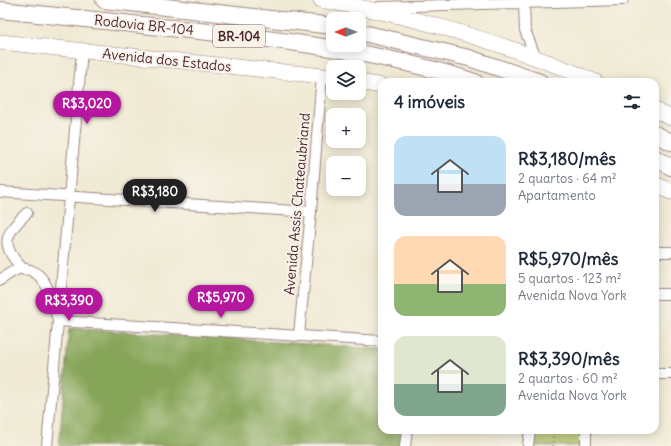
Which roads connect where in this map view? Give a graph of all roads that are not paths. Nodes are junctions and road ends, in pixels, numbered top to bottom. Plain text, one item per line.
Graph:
1 (104, 0) edge
2 (321, 0) edge
3 (623, 0) edge
4 (544, 2) edge
5 (524, 4) junction
6 (362, 7) junction
7 (0, 10) edge
8 (326, 25) edge
9 (366, 34) edge
10 (0, 42) edge
11 (82, 51) junction
12 (535, 56) junction
13 (326, 76) edge
14 (460, 78) edge
15 (528, 78) edge
16 (587, 78) edge
17 (366, 83) edge
18 (326, 84) edge
19 (378, 85) edge
20 (659, 112) edge
21 (671, 118) edge
22 (659, 136) edge
23 (671, 142) edge
24 (659, 160) edge
25 (671, 167) edge
26 (659, 186) edge
27 (0, 192) edge
28 (671, 192) edge
29 (70, 196) junction
30 (311, 212) junction
31 (27, 213) dead end
32 (659, 252) edge
33 (671, 252) edge
34 (24, 270) junction
35 (0, 280) edge
36 (659, 294) edge
37 (671, 294) edge
38 (58, 321) junction
39 (299, 335) junction
40 (378, 341) edge
41 (659, 374) edge
42 (671, 374) edge
43 (407, 434) edge
44 (530, 434) edge
45 (586, 434) edge
46 (47, 446) edge
47 (406, 446) edge
48 (528, 446) edge
49 (586, 446) edge

1 - 8 highway, Rodovia BR-104 / BR-104
2 - 6 main road
3 - 4 street
4 - 5 street
5 - 6 street
5 - 12 street
6 - 12 main road
7 - 14 highway, Rodovia BR-104 / BR-104
9 - 15 highway
10 - 11 main road, Avenida dos Estados
11 - 13 main road, Avenida dos Estados
11 - 29 street
12 - 16 main road
17 - 19 main road
18 - 30 street, Avenida Assis Chateaubriand
20 - 21 main road
22 - 23 highway
24 - 25 highway
26 - 28 main road
27 - 29 street
29 - 30 street
29 - 38 street
30 - 39 street, Avenida Assis Chateaubriand
31 - 34 street
32 - 33 street
34 - 35 street
34 - 38 street
36 - 37 street
38 - 39 street
38 - 46 street
39 - 40 street
41 - 42 street
43 - 47 street
44 - 48 street
45 - 49 street

